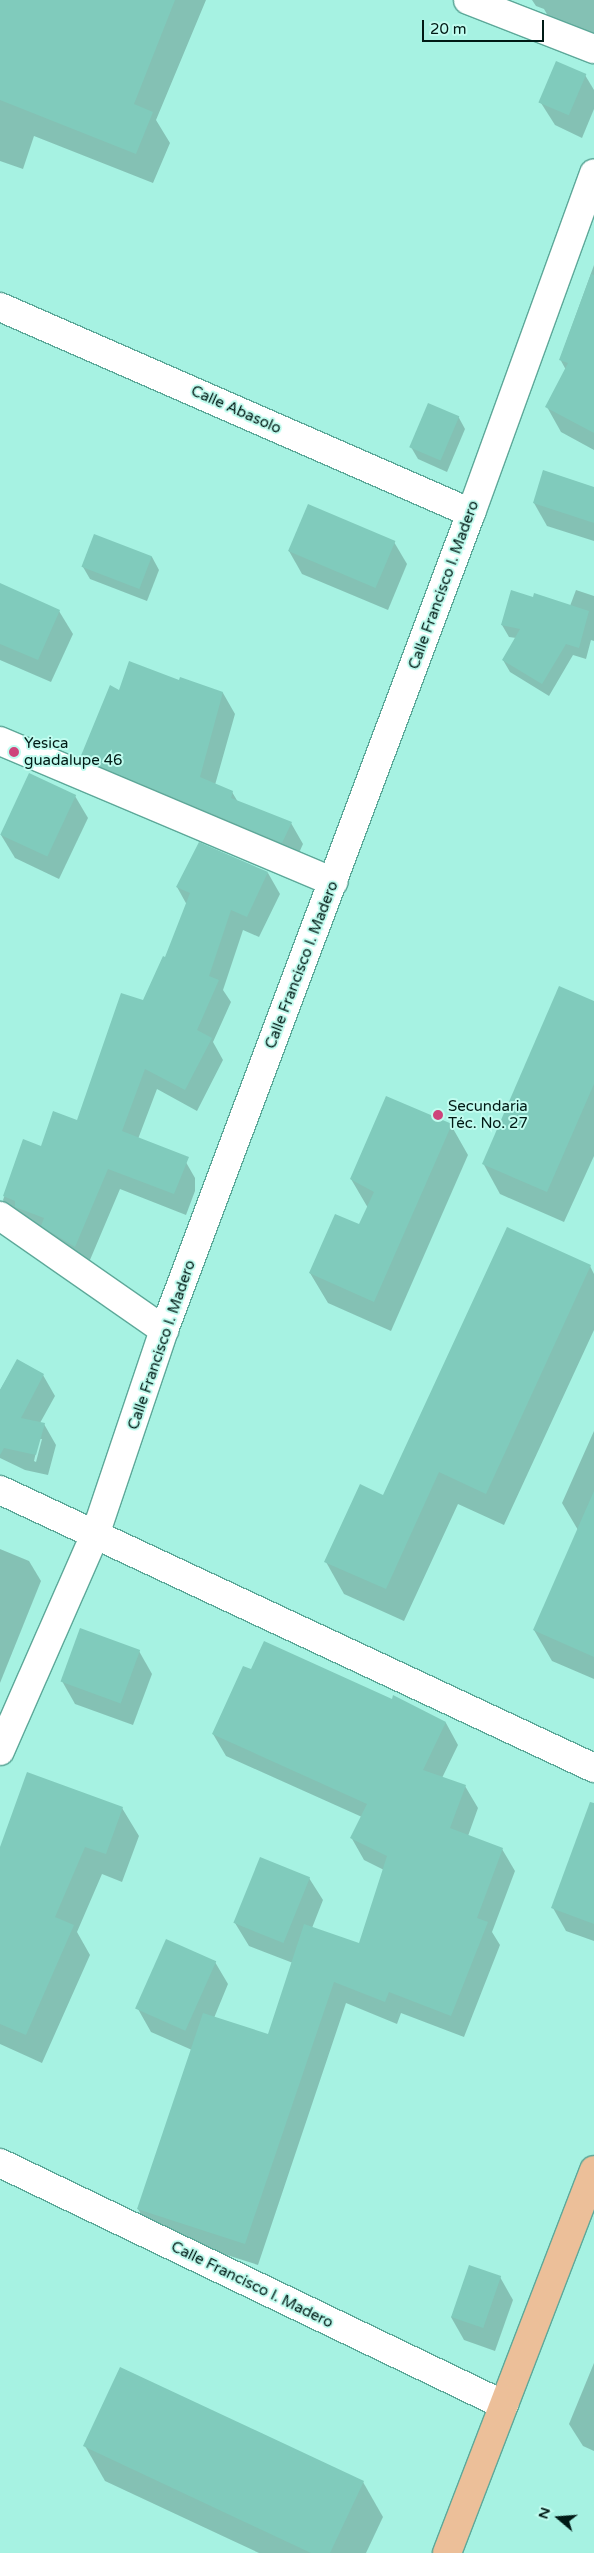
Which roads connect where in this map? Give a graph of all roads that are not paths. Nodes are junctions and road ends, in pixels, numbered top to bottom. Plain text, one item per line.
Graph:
1 (468, 0) edge
2 (594, 49) edge
3 (594, 174) edge
4 (0, 307) edge
5 (471, 513) junction
6 (0, 741) edge
7 (333, 882) junction
8 (0, 1216) edge
9 (164, 1330) junction
10 (0, 1490) edge
11 (95, 1535) junction
12 (0, 1751) edge
13 (594, 1768) edge
14 (0, 2163) edge
15 (594, 2170) edge
16 (504, 2406) junction
17 (447, 2553) edge

1 - 2 street
3 - 5 street, Calle Francisco I. Madero
4 - 5 street, Calle Abasolo
5 - 7 street, Calle Francisco I. Madero
6 - 7 street
7 - 9 street, Calle Francisco I. Madero
8 - 9 street
9 - 11 street, Calle Francisco I. Madero
10 - 11 street
11 - 12 street, Calle Francisco I. Madero
11 - 13 street
14 - 16 street, Calle Francisco I. Madero
15 - 16 main road
16 - 17 main road

